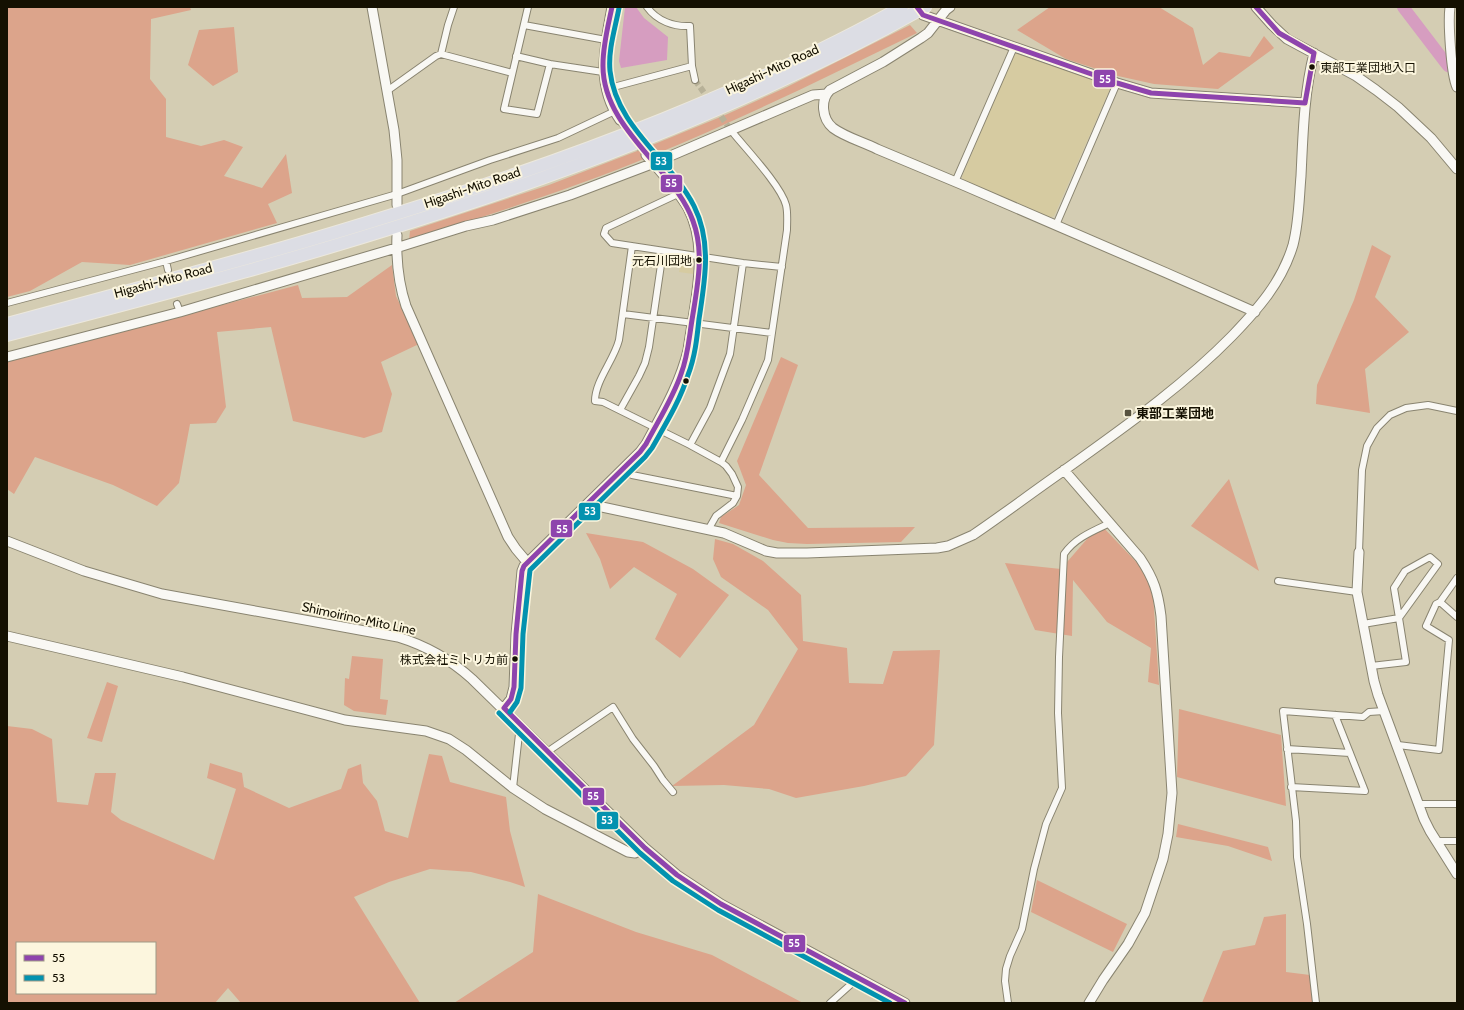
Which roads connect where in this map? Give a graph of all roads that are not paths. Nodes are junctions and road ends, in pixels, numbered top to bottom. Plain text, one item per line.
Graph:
1 (372, 7) edge
2 (454, 7) edge
3 (528, 7) edge
4 (612, 7) edge
5 (647, 7) edge
6 (902, 7) edge
7 (950, 7) edge
8 (1256, 7) edge
9 (1450, 7) edge
10 (924, 10) edge
11 (938, 20) junction
12 (524, 25) junction
13 (606, 40) junction
14 (1014, 47) junction
15 (1314, 53) junction
16 (441, 54) junction
17 (516, 56) junction
18 (550, 64) junction
19 (692, 66) junction
20 (603, 72) junction
21 (512, 73) junction
22 (695, 80) tunnel mouth
23 (1117, 83) junction
24 (1457, 87) edge
25 (606, 89) junction
26 (387, 91) junction
27 (827, 94) junction
28 (1305, 103) junction
29 (614, 111) junction
30 (620, 120) tunnel mouth
31 (734, 134) tunnel mouth
32 (646, 154) tunnel mouth
33 (654, 163) junction
34 (1457, 169) edge
35 (955, 182) junction
36 (397, 194) junction
37 (678, 194) junction
38 (397, 205) dead end
39 (1056, 225) junction
40 (397, 235) dead end
41 (632, 246) junction
42 (396, 248) junction
43 (663, 251) junction
44 (700, 256) junction
45 (166, 261) junction
46 (743, 263) junction
47 (782, 267) junction
48 (168, 270) dead end
49 (7, 303) edge
50 (1255, 312) junction
51 (623, 314) junction
52 (654, 317) junction
53 (692, 322) junction
54 (7, 324) edge
55 (734, 329) junction
56 (772, 333) junction
57 (7, 335) edge
58 (7, 357) edge
59 (620, 410) junction
60 (1457, 410) edge
61 (654, 428) junction
62 (690, 445) junction
63 (721, 462) junction
64 (622, 470) junction
65 (1064, 470) junction
66 (737, 496) junction
67 (588, 504) junction
68 (1110, 523) junction
69 (708, 530) junction
70 (7, 542) edge
71 (1359, 552) joint
72 (527, 562) junction
73 (1457, 578) edge
74 (1278, 581) dead end
75 (1357, 592) junction
76 (1440, 602) junction
77 (1457, 616) edge
78 (1399, 618) junction
79 (1363, 624) junction
80 (7, 636) edge
81 (1371, 666) junction
82 (504, 708) junction
83 (1384, 711) junction
84 (1335, 715) junction
85 (520, 724) junction
86 (1398, 746) junction
87 (1287, 749) junction
88 (547, 752) junction
89 (1350, 753) junction
90 (1292, 787) junction
91 (513, 788) junction
92 (673, 792) dead end
93 (1419, 804) junction
94 (1457, 804) edge
95 (1436, 841) junction
96 (1457, 841) edge
97 (645, 848) junction
98 (1457, 874) edge
99 (858, 978) junction
100 (830, 1003) edge
101 (905, 1003) edge
102 (1008, 1003) edge
103 (1089, 1003) edge
104 (1316, 1003) edge

1 - 26 street
2 - 16 street
3 - 12 street
4 - 13 street
5 - 19 street
6 - 54 highway, Higashi-Mito Road
7 - 11 street
8 - 15 street
9 - 24 street
10 - 11 street
10 - 57 highway, Higashi-Mito Road
11 - 14 street
11 - 27 street
12 - 13 street
12 - 17 street
13 - 20 street
14 - 23 street
14 - 35 street
15 - 28 street
15 - 34 street
16 - 21 street
16 - 26 street
17 - 18 street
17 - 21 street
18 - 20 street
18 - 21 street
19 - 22 street
19 - 25 street
20 - 25 street
23 - 28 street
23 - 39 street
25 - 29 street
26 - 36 street
27 - 33 street
27 - 35 street
28 - 50 street
29 - 30 street
29 - 36 street
31 - 47 street
32 - 33 street
33 - 37 street
33 - 42 street
35 - 39 street
36 - 38 street
36 - 45 street
37 - 41 street
37 - 44 street
39 - 50 street
40 - 42 street
41 - 43 street
41 - 51 street
42 - 58 street
42 - 72 street
43 - 44 street
43 - 52 street
44 - 46 street
44 - 53 street
45 - 48 street
45 - 49 street
46 - 47 street
46 - 55 street
47 - 56 street
50 - 65 street
51 - 52 street
51 - 59 street
52 - 53 street
52 - 59 street
53 - 55 street
53 - 61 street
55 - 56 street
55 - 62 street
56 - 63 street
59 - 61 street
60 - 71 street
61 - 62 street
61 - 64 street
62 - 63 street
63 - 66 street
64 - 66 street
64 - 67 street
65 - 68 street
65 - 69 street
66 - 69 street
67 - 69 street
67 - 72 street
68 - 102 street
68 - 103 street
70 - 82 street, Shimoirino-Mito Line
71 - 75 street
72 - 82 street
73 - 76 street
74 - 75 street
75 - 79 street
76 - 77 street
76 - 86 street
78 - 78 street
78 - 79 street
78 - 81 street
79 - 81 street
80 - 91 street
81 - 83 street
82 - 85 street, Shimoirino-Mito Line
83 - 84 street
83 - 86 street
84 - 87 street
84 - 89 street
85 - 88 street, Shimoirino-Mito Line
85 - 91 street
86 - 93 street
87 - 89 street
87 - 90 street
88 - 92 street
88 - 97 street, Shimoirino-Mito Line
89 - 90 street
90 - 104 street
91 - 97 street
93 - 94 street
93 - 95 street
95 - 96 street
95 - 98 street
97 - 99 street, Shimoirino-Mito Line
99 - 100 street
99 - 101 street, Shimoirino-Mito Line

